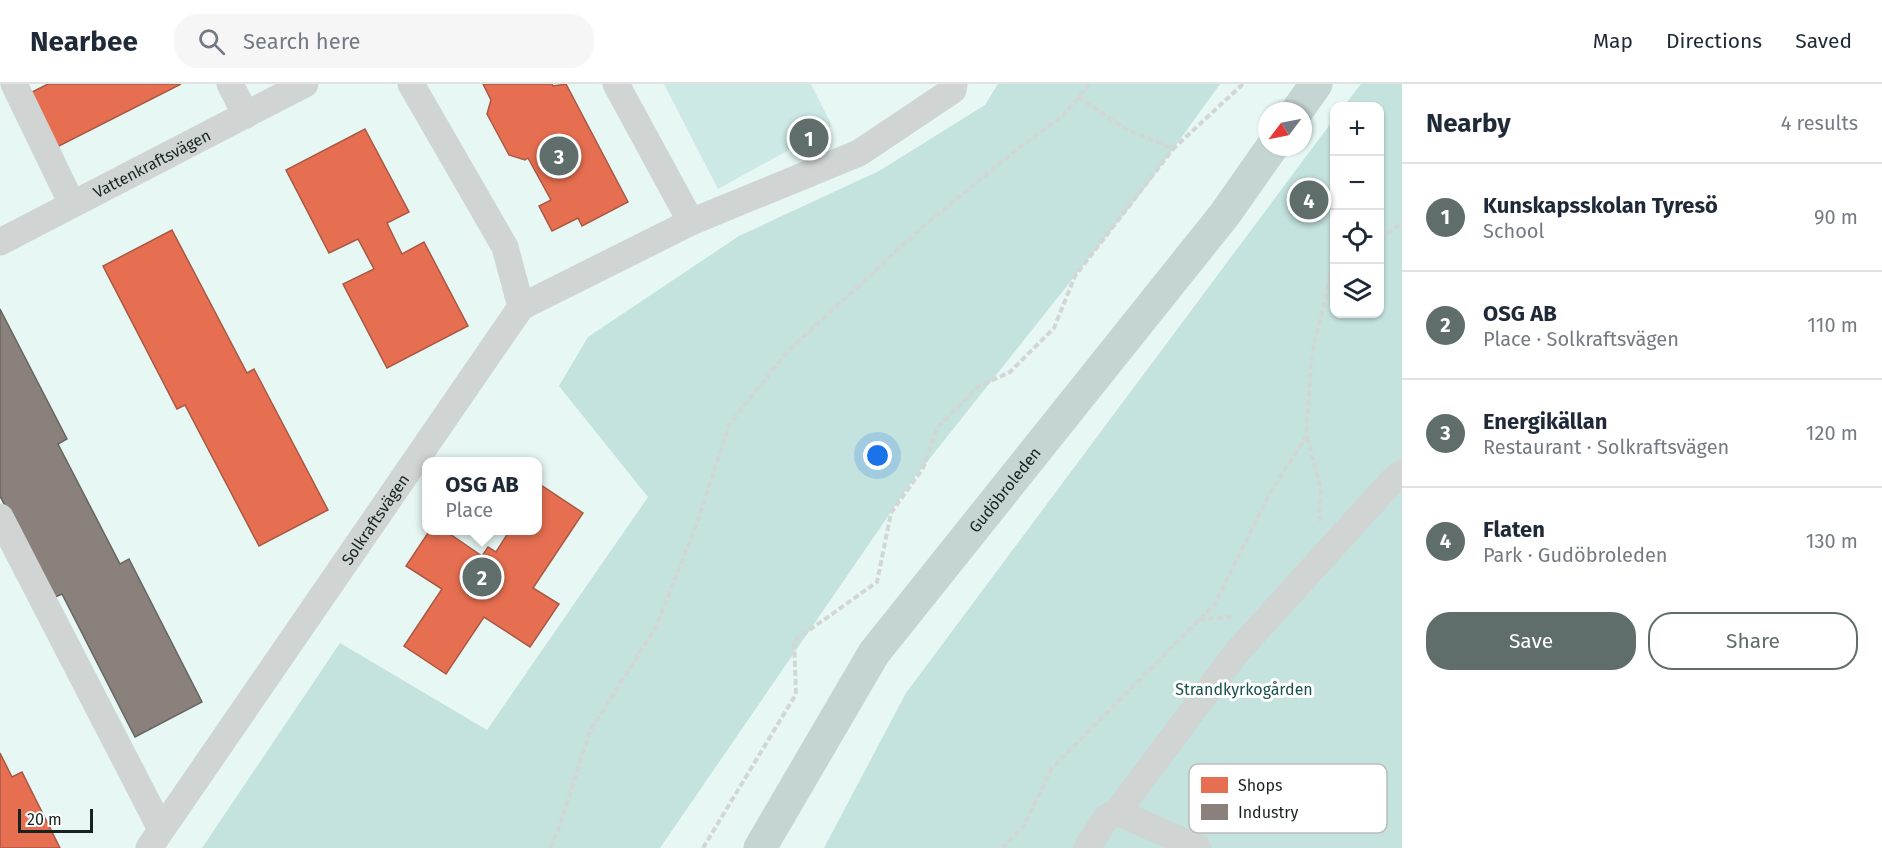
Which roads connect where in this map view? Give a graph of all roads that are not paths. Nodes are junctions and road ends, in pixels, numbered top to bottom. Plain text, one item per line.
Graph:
1 (14, 84) edge
2 (230, 84) edge
3 (305, 84) edge
4 (411, 84) edge
5 (616, 84) edge
6 (954, 84) edge
7 (1316, 84) edge
8 (1303, 102) edge
9 (246, 114) junction
10 (1266, 156) edge
11 (72, 204) junction
12 (691, 222) junction
13 (0, 242) edge
14 (521, 308) junction
15 (1402, 473) edge
16 (0, 517) edge
17 (1117, 812) junction
18 (155, 838) edge
19 (760, 848) edge
20 (1088, 848) edge
21 (1198, 848) edge

1 - 11 street
2 - 9 street
3 - 9 street, Vattenkraftsvägen
4 - 14 street
5 - 12 street
6 - 12 street
7 - 8 main road
9 - 11 street, Vattenkraftsvägen
10 - 19 main road, Gudöbroleden
11 - 13 street, Vattenkraftsvägen
12 - 14 street
14 - 18 street, Solkraftsvägen
15 - 17 street
16 - 18 street
17 - 20 street
17 - 21 street

